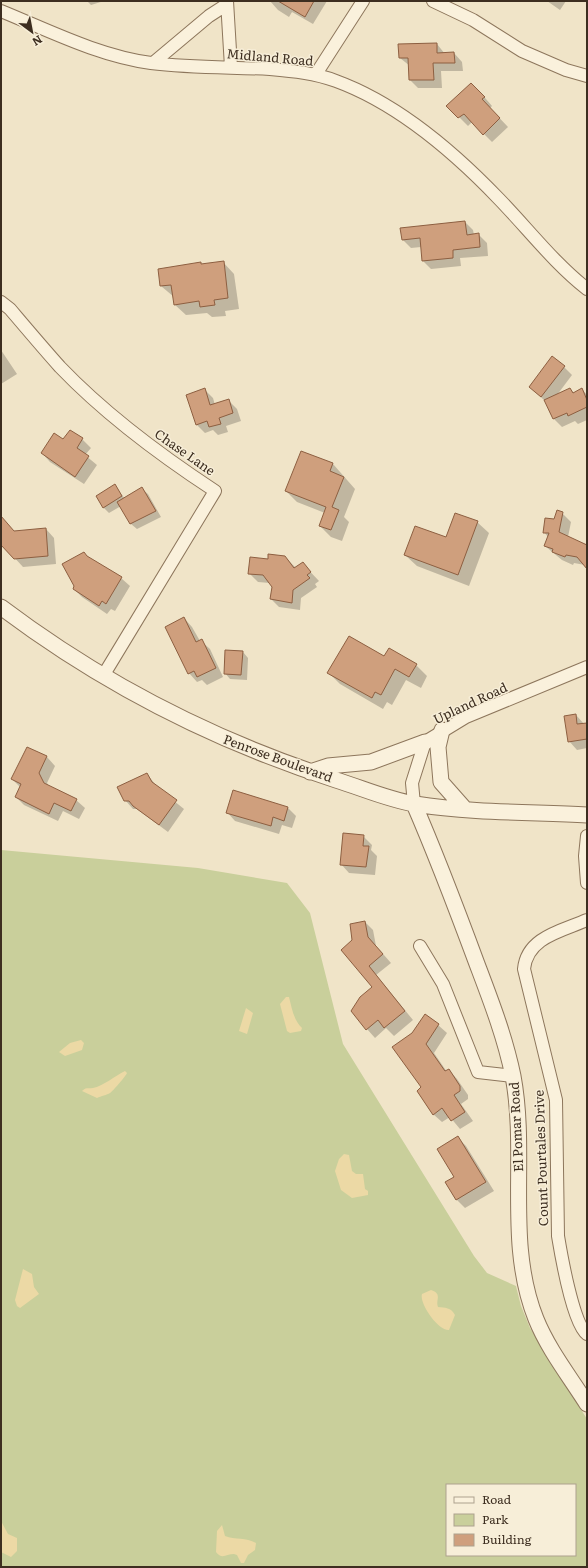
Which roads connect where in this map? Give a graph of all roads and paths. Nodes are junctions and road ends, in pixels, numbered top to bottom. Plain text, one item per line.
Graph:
1 (364, 1) edge
2 (433, 1) edge
3 (227, 3) edge
4 (1, 11) edge
5 (153, 63) junction
6 (230, 67) junction
7 (316, 74) junction
8 (587, 76) edge
9 (587, 289) edge
10 (1, 302) edge
11 (1, 607) edge
12 (587, 666) edge
13 (103, 676) junction
14 (442, 730) junction
15 (424, 742) junction
16 (310, 772) junction
17 (414, 804) junction
18 (464, 808) junction
19 (587, 815) edge
20 (587, 836) edge
21 (587, 883) edge
22 (587, 920) edge
23 (420, 946) dead end
24 (513, 1076) junction
25 (587, 1334) edge
26 (587, 1404) edge

1 - 7 street
2 - 8 street
3 - 5 street
3 - 6 street
4 - 5 street, Midland Road
5 - 6 street, Midland Road
6 - 7 street, Midland Road
7 - 9 street, Midland Road
10 - 13 street, Chase Lane
11 - 13 street, Penrose Boulevard
12 - 14 street, Upland Road
13 - 16 street, Penrose Boulevard
14 - 15 street, Upland Road
14 - 18 street
15 - 16 street
15 - 17 street
16 - 17 street, Penrose Boulevard
17 - 18 street, Penrose Boulevard
17 - 24 street, El Pomar Road
18 - 19 street, Penrose Boulevard
20 - 21 street
22 - 25 street, Count Pourtales Drive
23 - 24 street
24 - 26 street, El Pomar Road

